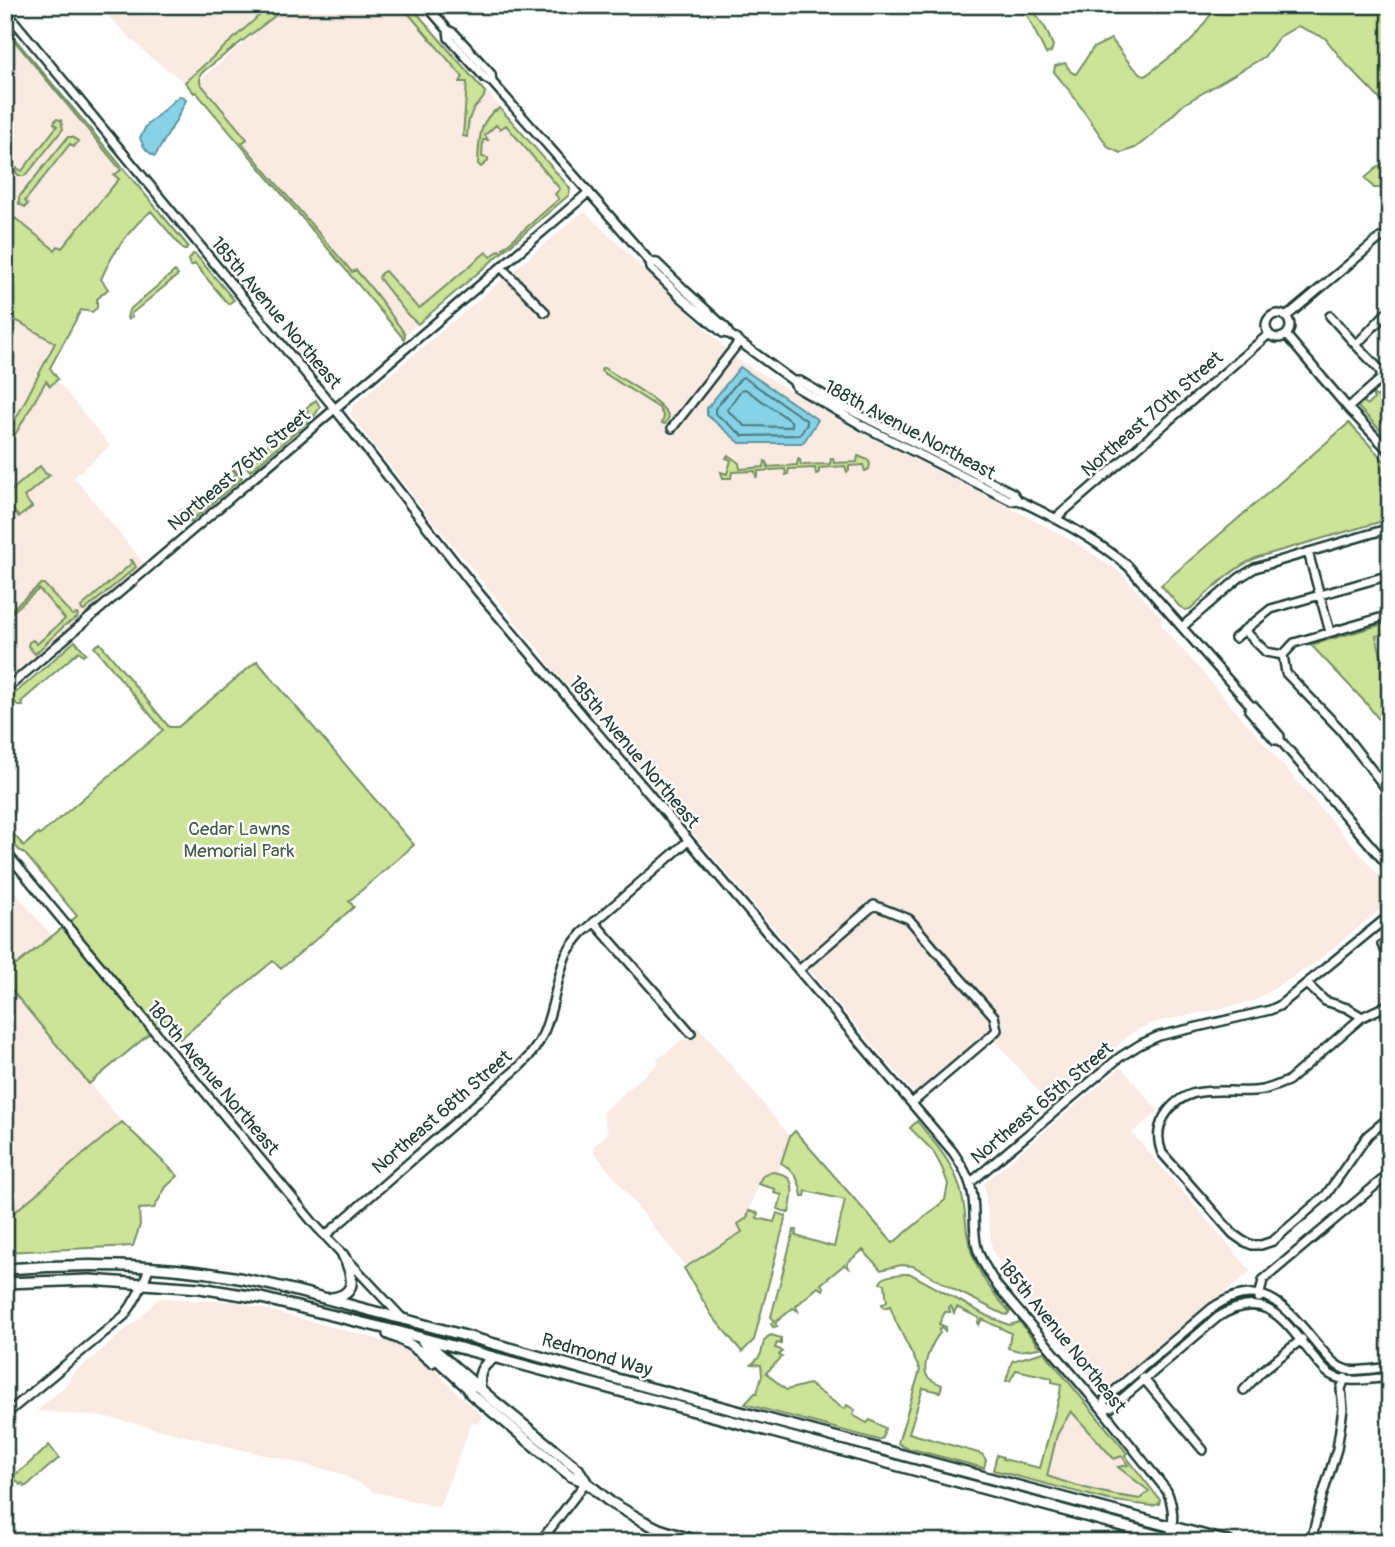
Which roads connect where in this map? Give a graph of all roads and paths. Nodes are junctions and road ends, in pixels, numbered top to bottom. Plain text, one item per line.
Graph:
1 (426, 5) edge
2 (5, 13) edge
3 (589, 192) junction
4 (1390, 238) edge
5 (501, 267) junction
6 (1390, 309) edge
7 (545, 312) dead end
8 (1331, 316) dead end
9 (1286, 317) junction
10 (1269, 334) junction
11 (1286, 335) junction
12 (739, 342) junction
13 (1356, 345) junction
14 (1381, 379) junction
15 (1390, 384) edge
16 (1348, 408) junction
17 (335, 410) junction
18 (672, 428) dead end
19 (1390, 452) edge
20 (1056, 518) junction
21 (1390, 528) edge
22 (1307, 552) junction
23 (1390, 575) edge
24 (1320, 595) junction
25 (1390, 615) edge
26 (1182, 627) junction
27 (1244, 630) junction
28 (1330, 632) junction
29 (1235, 638) dead end
30 (1283, 655) junction
31 (5, 690) edge
32 (1390, 790) edge
33 (688, 841) junction
34 (5, 851) edge
35 (1390, 868) edge
36 (1390, 915) edge
37 (594, 922) junction
38 (1382, 945) dead end
39 (1390, 956) edge
40 (799, 970) junction
41 (1307, 984) junction
42 (1390, 1004) edge
43 (1362, 1017) junction
44 (691, 1033) dead end
45 (912, 1103) junction
46 (1390, 1117) edge
47 (1389, 1174) edge
48 (970, 1183) junction
49 (326, 1235) junction
50 (342, 1255) junction
51 (149, 1268) junction
52 (5, 1269) edge
53 (5, 1283) edge
54 (144, 1284) junction
55 (1259, 1295) junction
56 (322, 1298) junction
57 (1258, 1305) junction
58 (404, 1320) junction
59 (379, 1326) junction
60 (1308, 1334) junction
61 (421, 1338) junction
62 (1300, 1340) junction
63 (494, 1358) junction
64 (1390, 1367) edge
65 (1347, 1370) junction
66 (1139, 1372) junction
67 (564, 1376) junction
68 (1390, 1377) edge
69 (617, 1379) junction
70 (1145, 1379) junction
71 (1344, 1380) junction
72 (480, 1388) junction
73 (1244, 1390) dead end
74 (471, 1394) junction
75 (1102, 1409) junction
76 (5, 1415) edge
77 (1203, 1450) dead end
78 (586, 1482) junction
79 (1173, 1526) junction
80 (1312, 1537) dead end
81 (1170, 1538) junction
82 (540, 1542) edge
83 (699, 1542) edge
84 (1182, 1542) edge
85 (1229, 1542) edge

1 - 3 street, 188th Avenue Northeast
2 - 17 street, 185th Avenue Northeast
3 - 5 street, Northeast 76th Street
3 - 12 street, 188th Avenue Northeast
4 - 9 street
5 - 7 street
5 - 17 street, Northeast 76th Street
6 - 13 street
8 - 13 street
9 - 10 street
9 - 11 street
10 - 11 street
10 - 20 street, Northeast 70th Street
11 - 16 street
12 - 18 street
12 - 20 street, 188th Avenue Northeast
13 - 14 street
14 - 15 street
14 - 16 street
16 - 19 street
17 - 31 street, Northeast 76th Street
17 - 33 street, 185th Avenue Northeast
20 - 26 street, 188th Avenue Northeast
21 - 22 street
22 - 24 street
22 - 26 street
23 - 24 street
24 - 27 street
24 - 28 street
25 - 28 street
26 - 35 street, 188th Avenue Northeast
27 - 29 street
27 - 30 street
28 - 30 street
30 - 32 street
33 - 37 street, Northeast 68th Street
33 - 40 street, 185th Avenue Northeast
34 - 49 street, 180th Avenue Northeast
36 - 41 street, Northeast 65th Street
37 - 44 street
37 - 49 street, Northeast 68th Street
38 - 39 street
40 - 45 street, 185th Avenue Northeast
40 - 45 street
41 - 43 street
41 - 48 street, Northeast 65th Street
42 - 43 street
43 - 46 street
45 - 48 street, 185th Avenue Northeast
47 - 55 street
48 - 75 street, 185th Avenue Northeast
49 - 50 street, 180th Avenue Northeast
50 - 56 main road
50 - 58 street, 180th Avenue Northeast
51 - 52 main road, Redmond Way
51 - 54 street
51 - 56 main road, Redmond Way
53 - 54 main road, Redmond Way
54 - 59 main road, Redmond Way
54 - 76 street
55 - 57 street
55 - 60 street
55 - 66 street
56 - 58 main road, Redmond Way
57 - 62 street
57 - 70 street
58 - 61 main road
58 - 69 main road, Redmond Way
59 - 61 main road, Redmond Way
59 - 74 main road
60 - 62 street
60 - 65 street
61 - 63 main road, Redmond Way
61 - 72 main road
61 - 74 main road
62 - 71 street
62 - 73 street
63 - 67 main road, Redmond Way
63 - 72 main road
64 - 65 street
65 - 71 street
66 - 70 street
66 - 75 street
67 - 69 main road
67 - 81 main road, Redmond Way
68 - 71 street
69 - 79 main road, Redmond Way
70 - 75 street
70 - 77 street
71 - 80 street
72 - 78 main road
74 - 78 main road
75 - 79 street, 185th Avenue Northeast
78 - 82 street
78 - 83 main road
79 - 81 street, 185th Avenue Northeast
79 - 85 main road, Redmond Way
81 - 84 main road, Redmond Way

